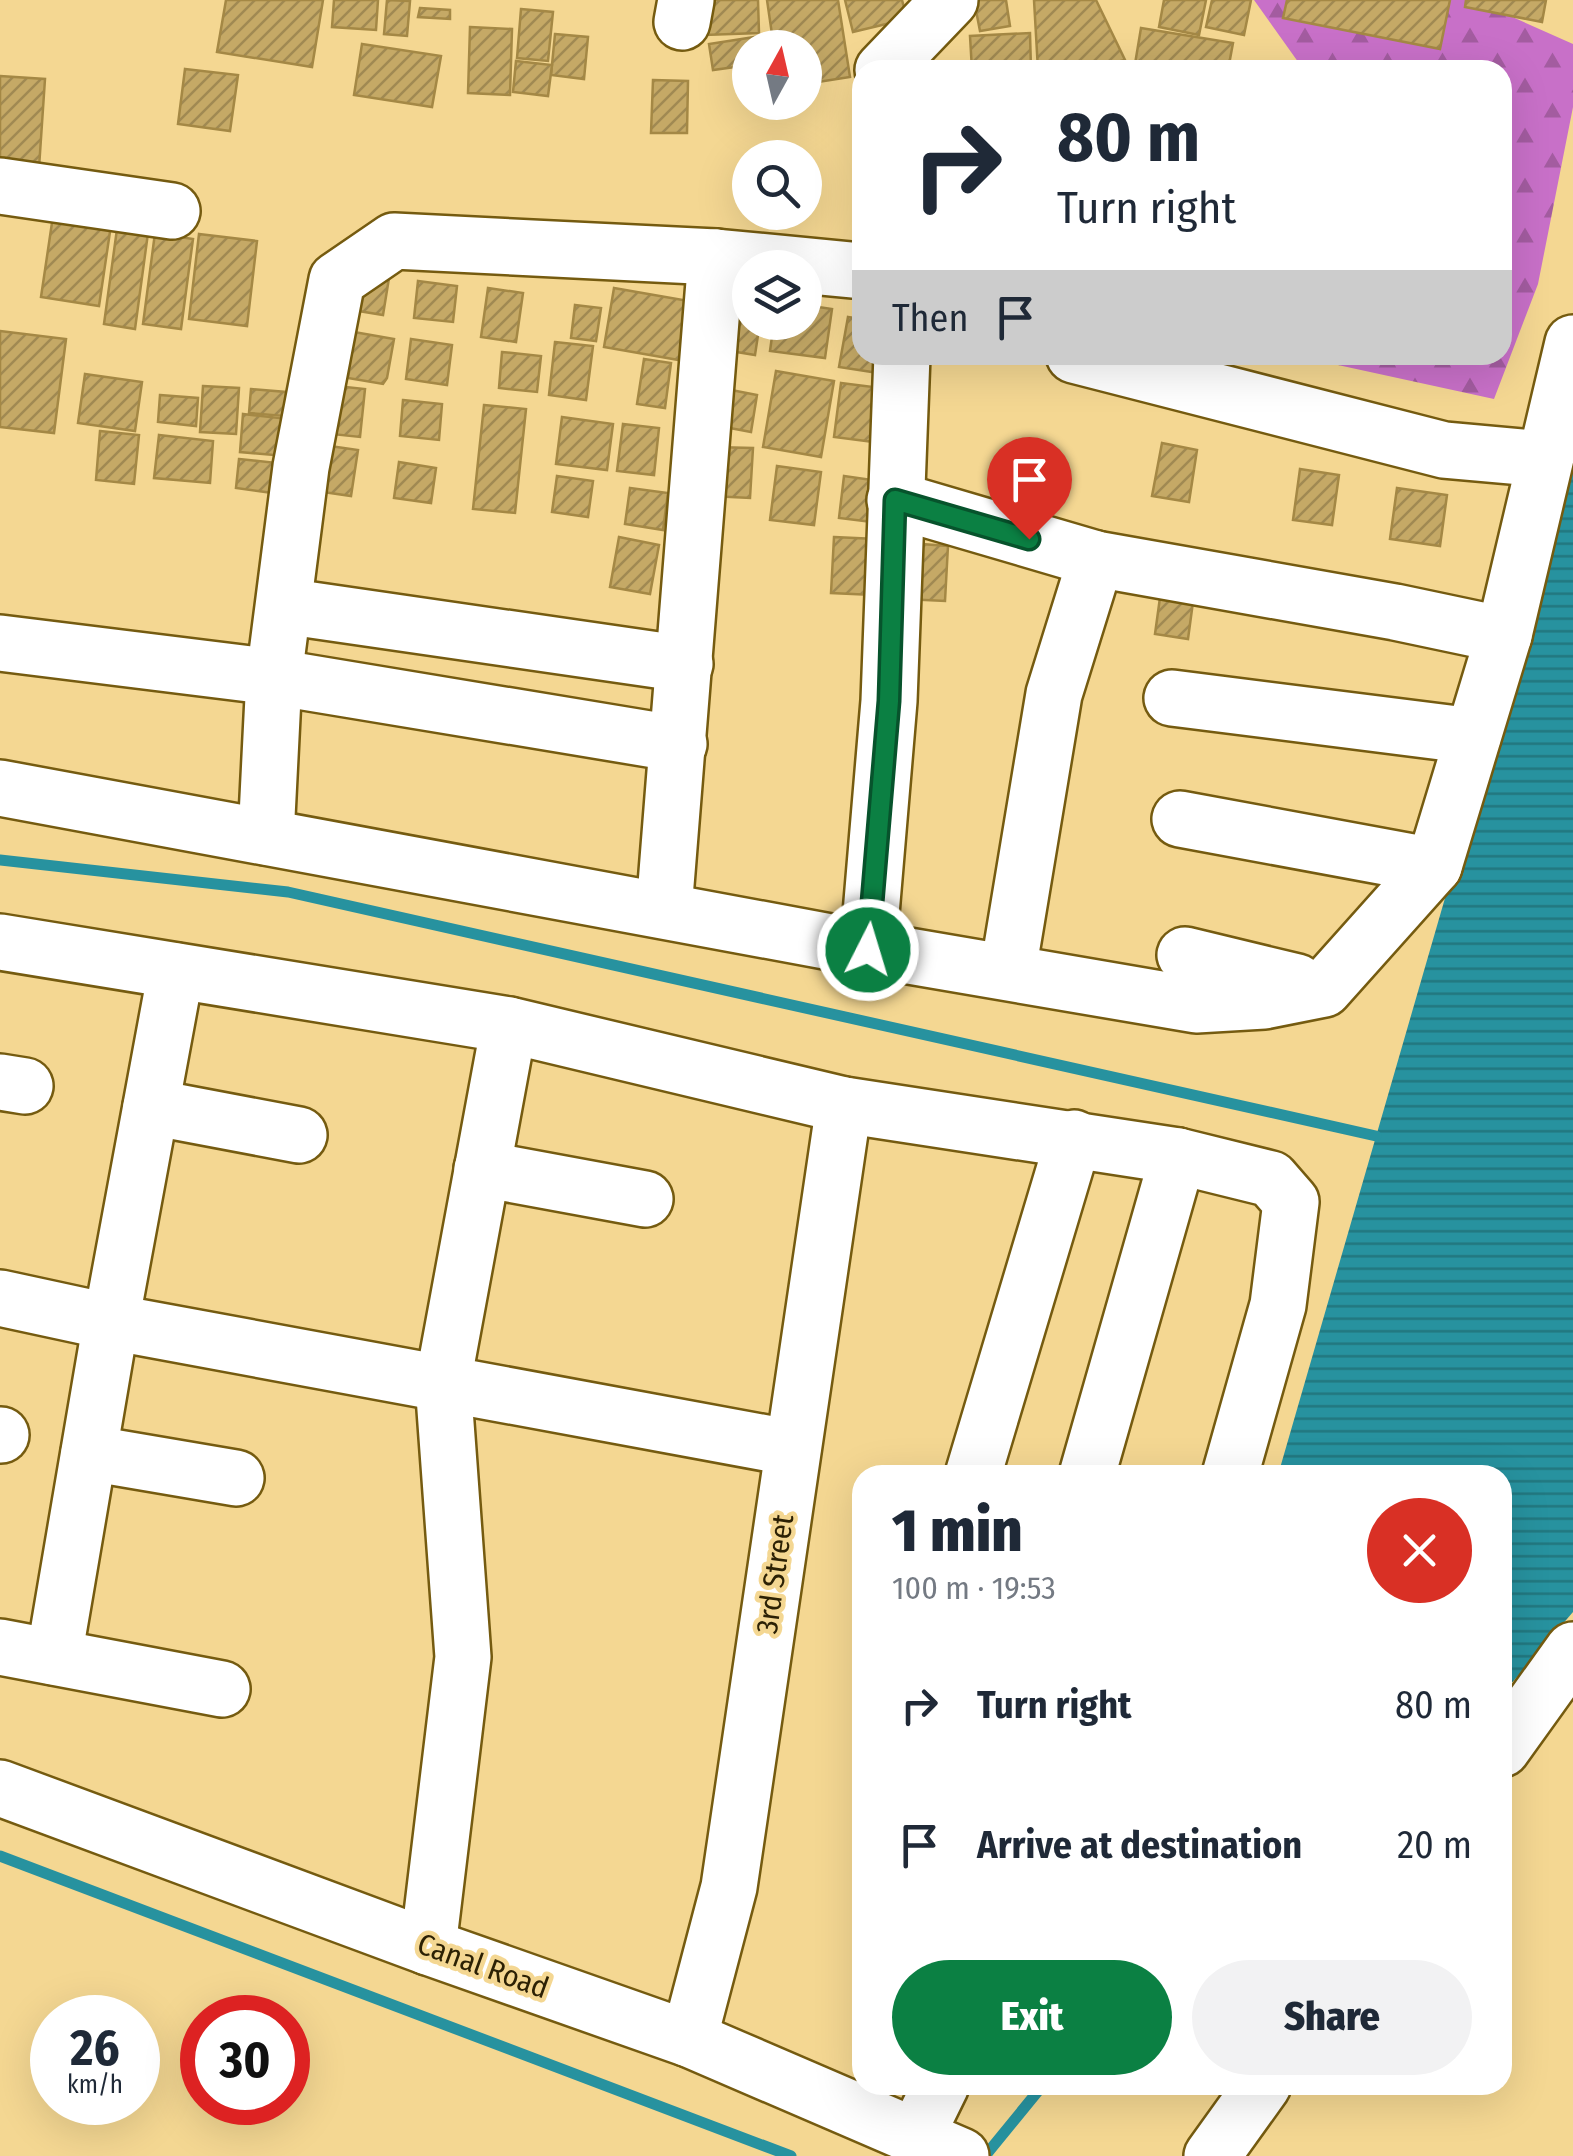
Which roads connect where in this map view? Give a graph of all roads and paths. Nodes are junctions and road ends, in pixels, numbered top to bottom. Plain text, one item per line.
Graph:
1 (950, 0) edge
2 (893, 60) edge
3 (0, 186) edge
4 (172, 211) dead end
5 (716, 257) junction
6 (852, 270) edge
7 (1573, 343) edge
8 (902, 365) edge
9 (1113, 365) edge
10 (1545, 459) junction
11 (895, 500) junction
12 (1096, 559) junction
13 (284, 606) junction
14 (1504, 635) junction
15 (0, 643) edge
16 (685, 664) junction
17 (274, 678) junction
18 (1172, 698) dead end
19 (1473, 736) junction
20 (679, 744) junction
21 (0, 788) edge
22 (1180, 818) dead end
23 (266, 837) junction
24 (1434, 866) junction
25 (664, 910) junction
26 (0, 942) edge
27 (868, 950) junction
28 (1185, 956) dead end
29 (176, 971) junction
30 (1008, 972) junction
31 (1324, 989) junction
32 (508, 1025) junction
33 (844, 1105) junction
34 (151, 1107) junction
35 (299, 1135) dead end
36 (1074, 1138) junction
37 (1178, 1156) junction
38 (482, 1169) junction
39 (645, 1198) dead end
40 (0, 1298) edge
41 (111, 1322) junction
42 (443, 1382) junction
43 (793, 1448) junction
44 (89, 1452) junction
45 (976, 1465) edge
46 (1090, 1465) edge
47 (1233, 1465) edge
48 (236, 1478) dead end
49 (0, 1647) edge
50 (1573, 1650) edge
51 (54, 1657) junction
52 (222, 1689) dead end
53 (1512, 1734) edge
54 (0, 1788) edge
55 (428, 1947) junction
56 (688, 2039) junction
57 (941, 2095) edge
58 (1256, 2095) edge
59 (939, 2146) edge
60 (1212, 2156) edge

1 - 2 street
3 - 4 street
5 - 6 street
5 - 13 street
5 - 16 street
7 - 10 street
8 - 11 street
9 - 10 street
10 - 14 street
11 - 12 street
11 - 27 street
12 - 14 street
12 - 30 street
13 - 16 street
13 - 17 street
14 - 19 street
15 - 17 street
16 - 20 street
17 - 20 street
17 - 23 street
18 - 19 street
19 - 24 street
20 - 25 street
21 - 23 street
22 - 24 street
23 - 25 street
24 - 31 street
25 - 27 street
26 - 29 street
27 - 30 street
28 - 31 street
29 - 32 street
29 - 34 street
30 - 31 street
32 - 33 street
32 - 38 street
33 - 36 street
33 - 43 street, 3rd Street
34 - 35 street
34 - 41 street
36 - 37 street
36 - 45 street
37 - 46 street
37 - 47 street
38 - 39 street
38 - 42 street
40 - 41 street
41 - 42 street
41 - 44 street
42 - 43 street
42 - 55 street
43 - 56 street, 3rd Street
44 - 48 street
44 - 51 street
49 - 51 street
50 - 53 street
51 - 52 street
54 - 55 street, Canal Road
55 - 56 street, Canal Road
56 - 59 street, Canal Road
57 - 59 street
58 - 60 street

